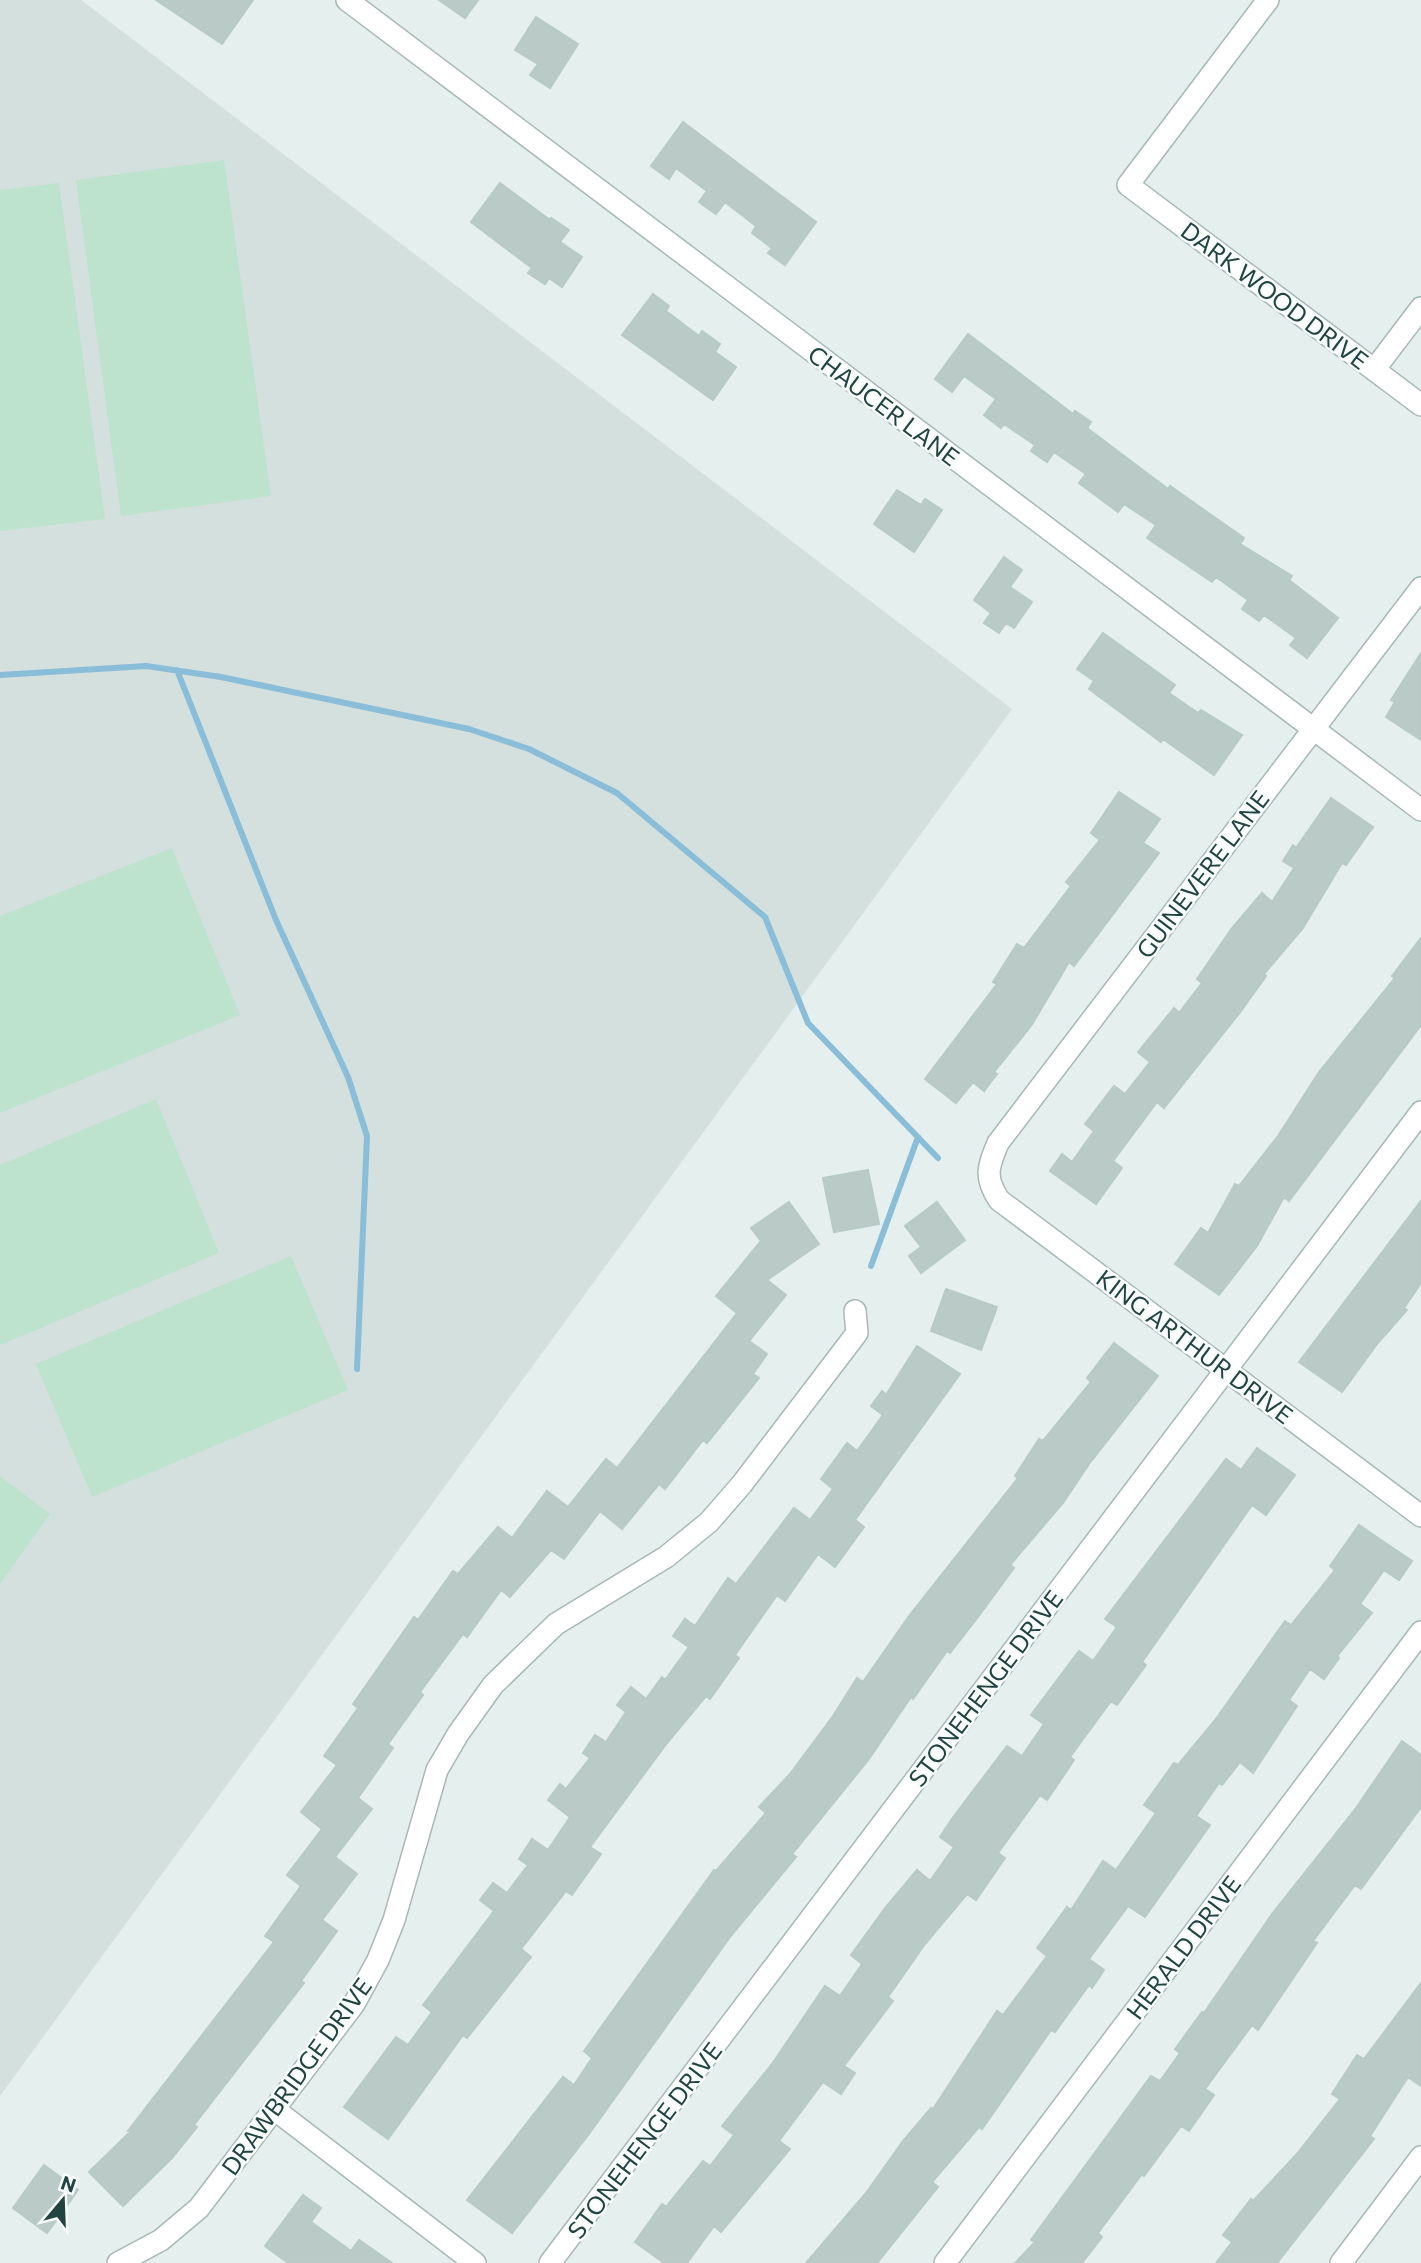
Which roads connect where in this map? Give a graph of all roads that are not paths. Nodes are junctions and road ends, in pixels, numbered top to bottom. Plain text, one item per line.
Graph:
1 (347, 0) edge
2 (1268, 0) edge
3 (1421, 308) edge
4 (1374, 370) junction
5 (1421, 405) edge
6 (1421, 588) edge
7 (1312, 728) junction
8 (1421, 810) edge
9 (1421, 1112) edge
10 (989, 1164) joint
11 (855, 1311) dead end
12 (1226, 1369) junction
13 (1421, 1516) edge
14 (1421, 1632) edge
15 (274, 2109) junction
16 (1421, 2157) edge
17 (118, 2263) edge
18 (475, 2263) edge
19 (550, 2263) edge
20 (945, 2263) edge
21 (1341, 2263) edge

1 - 7 street, CHAUCER LANE
2 - 4 street, DARK WOOD DRIVE
3 - 4 street
4 - 5 street, DARK WOOD DRIVE
6 - 7 street, GUINEVERE LANE
7 - 8 street, CHAUCER LANE
7 - 10 street, GUINEVERE LANE
9 - 12 street, STONEHENGE DRIVE
10 - 12 street, KING ARTHUR DRIVE
11 - 15 street, DRAWBRIDGE DRIVE
12 - 13 street, KING ARTHUR DRIVE
12 - 19 street, STONEHENGE DRIVE
14 - 20 street, HERALD DRIVE
15 - 17 street, DRAWBRIDGE DRIVE
15 - 18 street
16 - 21 street

